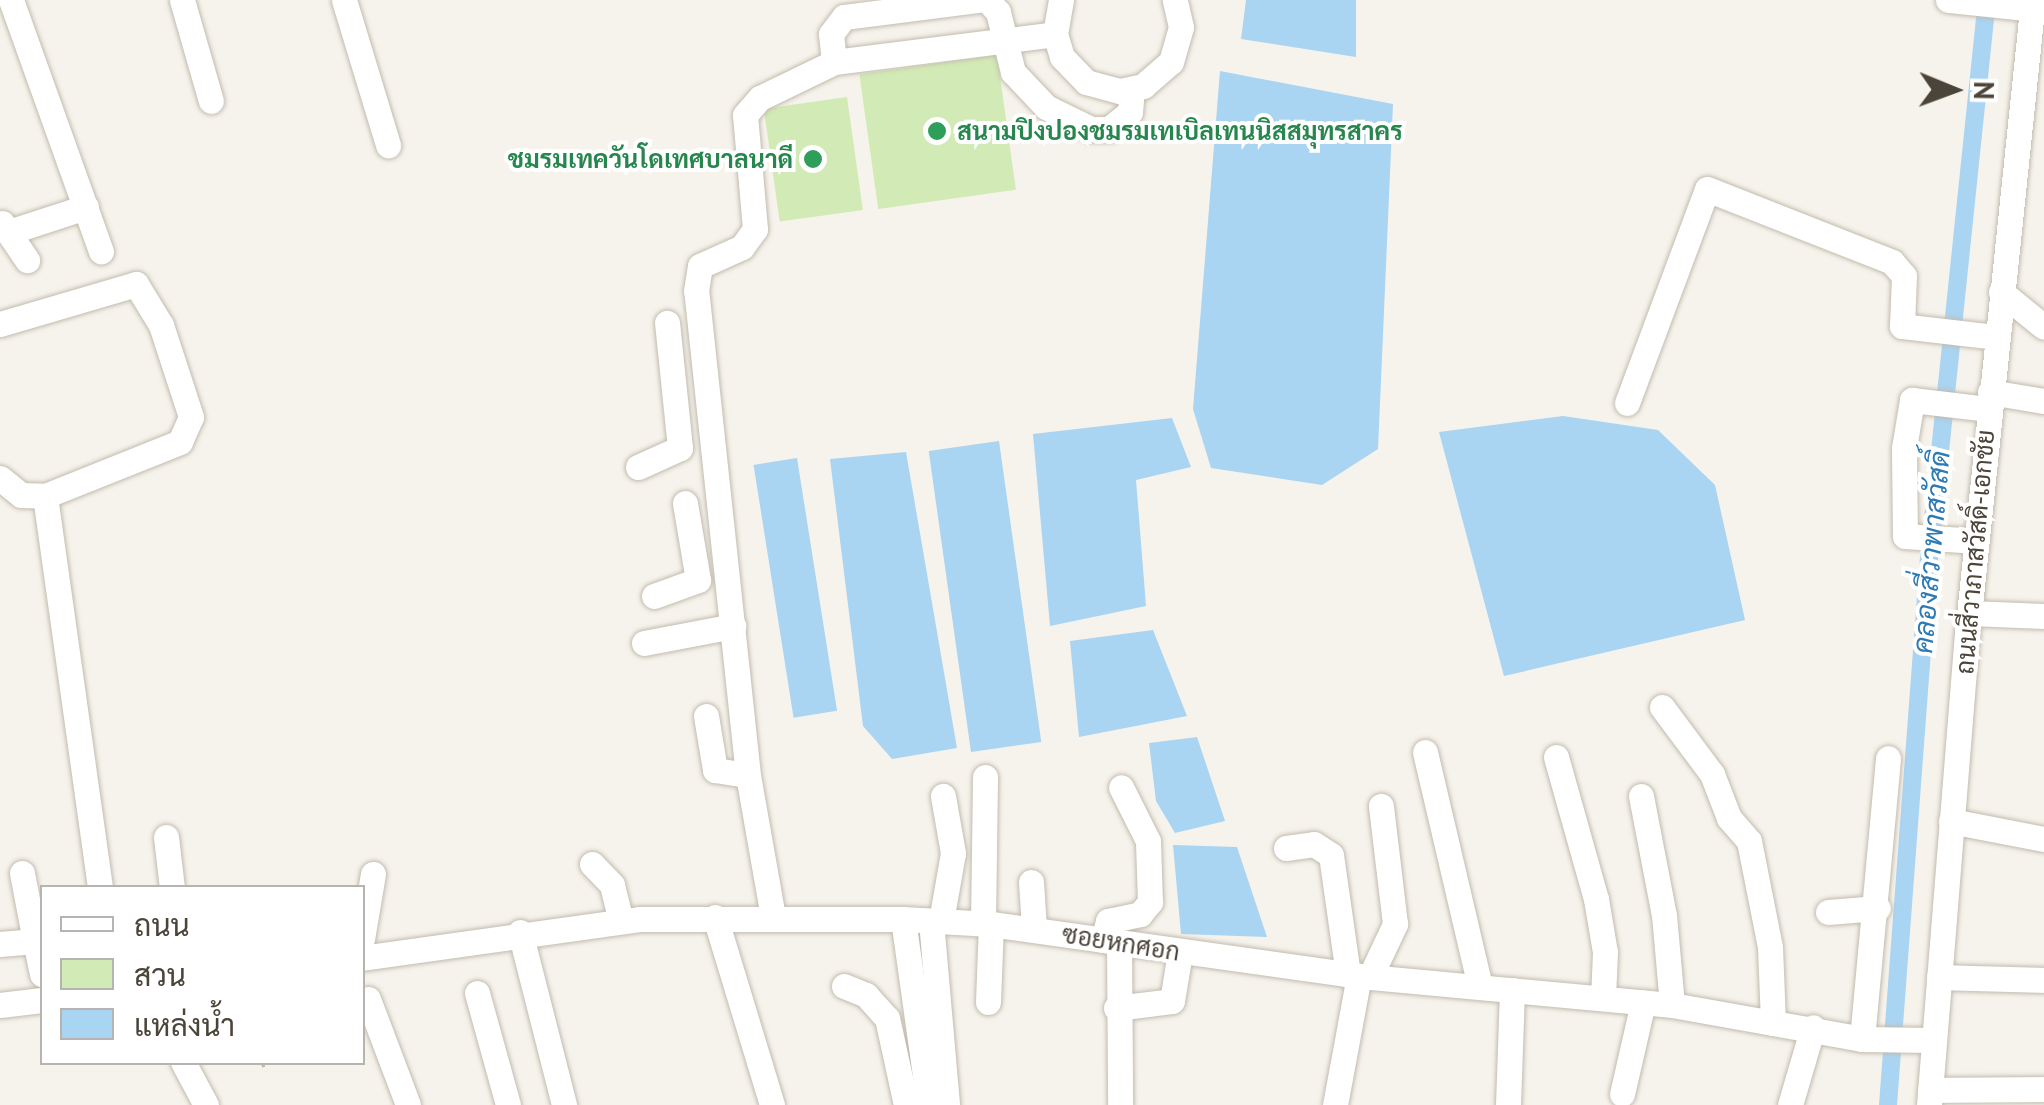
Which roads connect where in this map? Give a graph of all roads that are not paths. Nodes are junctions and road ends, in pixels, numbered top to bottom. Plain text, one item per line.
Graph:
1 (10, 0) edge
2 (182, 0) edge
3 (344, 0) edge
4 (979, 0) edge
5 (988, 0) edge
6 (1061, 0) edge
7 (1175, 0) edge
8 (1953, 2) edge
9 (2027, 6) edge
10 (1055, 34) junction
11 (1004, 38) junction
12 (834, 62) junction
13 (2036, 66) edge
14 (1132, 89) junction
15 (210, 101) dead end
16 (2033, 116) edge
17 (388, 145) dead end
18 (86, 207) junction
19 (5, 226) edge
20 (101, 251) dead end
21 (27, 260) dead end
22 (2001, 292) junction
23 (667, 323) dead end
24 (0, 324) edge
25 (2044, 326) edge
26 (1989, 337) junction
27 (2044, 401) edge
28 (1627, 403) dead end
29 (1983, 403) junction
30 (712, 439) junction
31 (680, 448) junction
32 (638, 467) dead end
33 (0, 478) edge
34 (45, 496) junction
35 (685, 502) dead end
36 (1967, 542) junction
37 (726, 556) junction
38 (698, 558) junction
39 (654, 596) dead end
40 (1970, 614) junction
41 (2044, 616) edge
42 (733, 626) junction
43 (644, 643) dead end
44 (1662, 707) dead end
45 (706, 716) dead end
46 (1424, 752) dead end
47 (1556, 757) dead end
48 (1888, 758) dead end
49 (748, 775) junction
50 (985, 777) dead end
51 (1122, 787) dead end
52 (943, 796) dead end
53 (1641, 796) dead end
54 (1381, 806) dead end
55 (1952, 821) junction
56 (166, 837) dead end
57 (2044, 838) edge
58 (1286, 848) dead end
59 (592, 864) dead end
60 (22, 873) dead end
61 (373, 874) dead end
62 (1031, 882) dead end
63 (100, 885) edge
64 (172, 885) edge
65 (1878, 908) junction
66 (1828, 912) dead end
67 (772, 917) junction
68 (365, 921) edge
69 (621, 921) junction
70 (1034, 929) junction
71 (717, 931) junction
72 (921, 932) junction
73 (989, 934) junction
74 (35, 941) junction
75 (0, 944) edge
76 (523, 946) junction
77 (1114, 952) junction
78 (365, 958) edge
79 (40, 965) edge
80 (1178, 967) junction
81 (1938, 977) junction
82 (2044, 980) edge
83 (1358, 984) junction
84 (844, 986) dead end
85 (1480, 987) junction
86 (1512, 990) junction
87 (478, 993) dead end
88 (368, 998) dead end
89 (1603, 998) junction
90 (40, 1000) edge
91 (988, 1002) dead end
92 (1643, 1002) junction
93 (0, 1005) edge
94 (1672, 1005) junction
95 (1116, 1008) junction
96 (917, 1013) junction
97 (887, 1018) junction
98 (1773, 1022) junction
99 (1813, 1027) junction
100 (1870, 1040) junction
101 (1924, 1041) junction
102 (185, 1065) edge
103 (2044, 1090) edge
104 (1622, 1094) dead end
105 (1930, 1097) edge
106 (206, 1105) edge
107 (408, 1105) edge
108 (508, 1105) edge
109 (564, 1105) edge
110 (772, 1105) edge
111 (906, 1105) edge
112 (929, 1105) edge
113 (947, 1105) edge
114 (1120, 1105) edge
115 (1335, 1105) edge
116 (1508, 1105) edge
117 (1790, 1105) edge

1 - 18 street
2 - 15 street
3 - 17 street
4 - 12 street
5 - 11 street
6 - 10 street
7 - 14 street
8 - 9 street
9 - 13 street, ถนนสี่วาภาสวัสดิ์-เอกชัย
10 - 11 street
10 - 14 street
11 - 12 street
11 - 14 street
12 - 30 street
13 - 16 street, ถนนสี่วาภาสวัสดิ์-เอกชัย
16 - 22 street, ถนนสี่วาภาสวัสดิ์-เอกชัย
18 - 19 street
18 - 20 street
19 - 21 street
22 - 25 street
22 - 26 street, ถนนสี่วาภาสวัสดิ์-เอกชัย
23 - 31 street
24 - 34 street
26 - 28 street
26 - 29 street, ถนนสี่วาภาสวัสดิ์-เอกชัย
27 - 29 street
29 - 36 street, ถนนสี่วาภาสวัสดิ์-เอกชัย
29 - 36 street
30 - 31 street
30 - 37 street
31 - 32 street
33 - 34 street
34 - 63 street
35 - 38 street
36 - 40 street, ถนนสี่วาภาสวัสดิ์-เอกชัย
37 - 38 street
37 - 42 street
38 - 39 street
40 - 41 street
40 - 55 street, ถนนสี่วาภาสวัสดิ์-เอกชัย
42 - 43 street
42 - 49 street
44 - 98 street
45 - 49 street
46 - 85 street
47 - 89 street
48 - 65 street
49 - 67 street
50 - 73 street
51 - 77 street
52 - 72 street
53 - 94 street
54 - 83 street
55 - 57 street
55 - 81 street, ถนนสี่วาภาสวัสดิ์-เอกชัย
56 - 64 street
58 - 83 street
59 - 69 street
60 - 74 street
61 - 68 street
62 - 70 street
65 - 66 street
65 - 100 street
67 - 71 street, ซอยหกศอก
67 - 72 street, ซอยหกศอก
69 - 71 street, ซอยหกศอก
69 - 76 street, ซอยหกศอก
70 - 73 street, ซอยหกศอก
70 - 77 street, ซอยหกศอก
71 - 110 street
72 - 73 street, ซอยหกศอก
72 - 96 street
72 - 113 street
73 - 91 street
74 - 75 street
74 - 79 street
76 - 78 street, ซอยหกศอก
76 - 109 street
77 - 80 street, ซอยหกศอก
77 - 95 street
80 - 83 street, ซอยหกศอก
80 - 95 street
81 - 82 street
81 - 101 street, ถนนสี่วาภาสวัสดิ์-เอกชัย
83 - 85 street, ซอยหกศอก
83 - 115 street
84 - 97 street
85 - 86 street, ซอยหกศอก
86 - 89 street, ซอยหกศอก
86 - 116 street
87 - 108 street
88 - 107 street
89 - 92 street, ซอยหกศอก
90 - 93 street
92 - 94 street, ซอยหกศอก
92 - 104 street
94 - 98 street, ซอยหกศอก
95 - 114 street
96 - 97 street
96 - 112 street
97 - 111 street
98 - 99 street, ซอยหกศอก
99 - 100 street, ซอยหกศอก
99 - 117 street
100 - 101 street, ซอยหกศอก
101 - 105 street, ถนนสี่วาภาสวัสดิ์-เอกชัย
102 - 106 street
103 - 105 street

